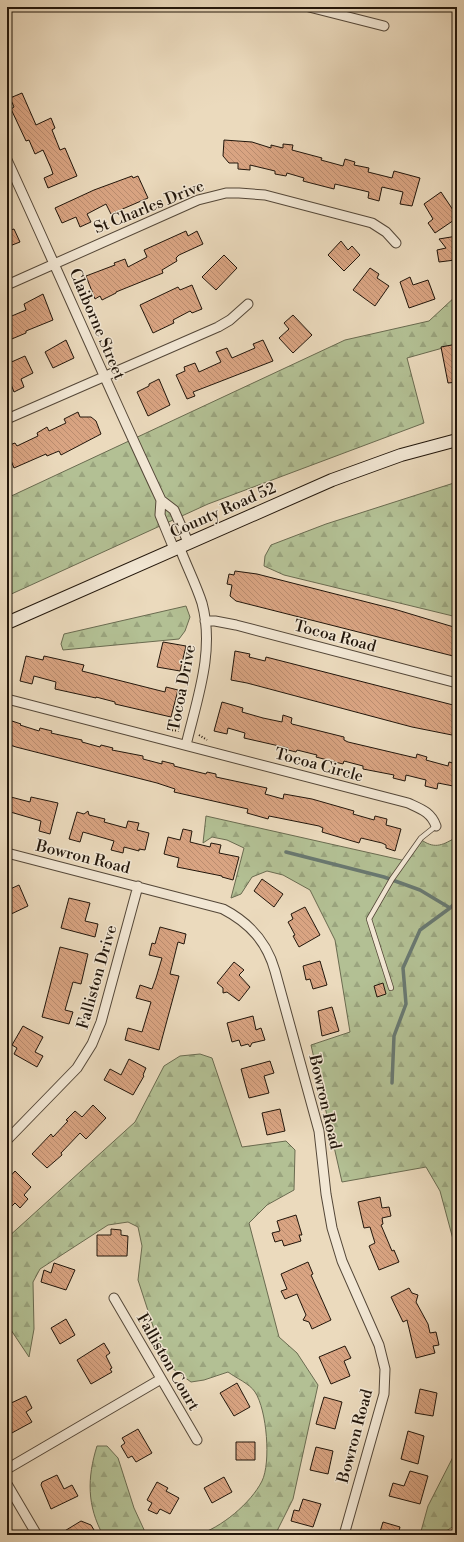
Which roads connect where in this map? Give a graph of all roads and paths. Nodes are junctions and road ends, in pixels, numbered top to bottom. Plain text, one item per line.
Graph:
1 (309, 7) edge
2 (384, 26) dead end
3 (7, 160) edge
4 (396, 243) dead end
5 (55, 264) junction
6 (7, 285) edge
7 (248, 304) dead end
8 (103, 377) junction
9 (7, 419) edge
10 (457, 440) edge
11 (161, 500) junction
12 (180, 546) junction
13 (205, 621) junction
14 (7, 623) edge
15 (457, 683) edge
16 (7, 699) edge
17 (186, 745) junction
18 (436, 826) joint
19 (7, 853) edge
20 (138, 886) junction
21 (391, 988) dead end
22 (7, 1140) edge
23 (114, 1298) dead end
24 (161, 1379) junction
25 (197, 1440) dead end
26 (7, 1469) edge
27 (7, 1484) edge
28 (37, 1535) edge
29 (344, 1535) edge

1 - 2 street
3 - 5 street, Claiborne Street
4 - 5 street, St Charles Drive
5 - 6 street, St Charles Drive
5 - 8 street, Claiborne Street
7 - 8 street
8 - 9 street
8 - 11 street, Claiborne Street
10 - 12 main road, County Road 52
11 - 12 street, Claiborne Street
11 - 12 street, Claiborne Street
12 - 13 street, Tocoa Drive
12 - 14 main road, County Road 52
13 - 15 street, Tocoa Road
13 - 17 street, Tocoa Drive
16 - 17 street
17 - 18 street, Tocoa Circle
18 - 21 lane
19 - 20 street, Bowron Road
20 - 22 street, Falliston Drive
20 - 29 street, Bowron Road
23 - 24 street, Falliston Court
24 - 25 street, Falliston Court
24 - 26 street
27 - 28 street

